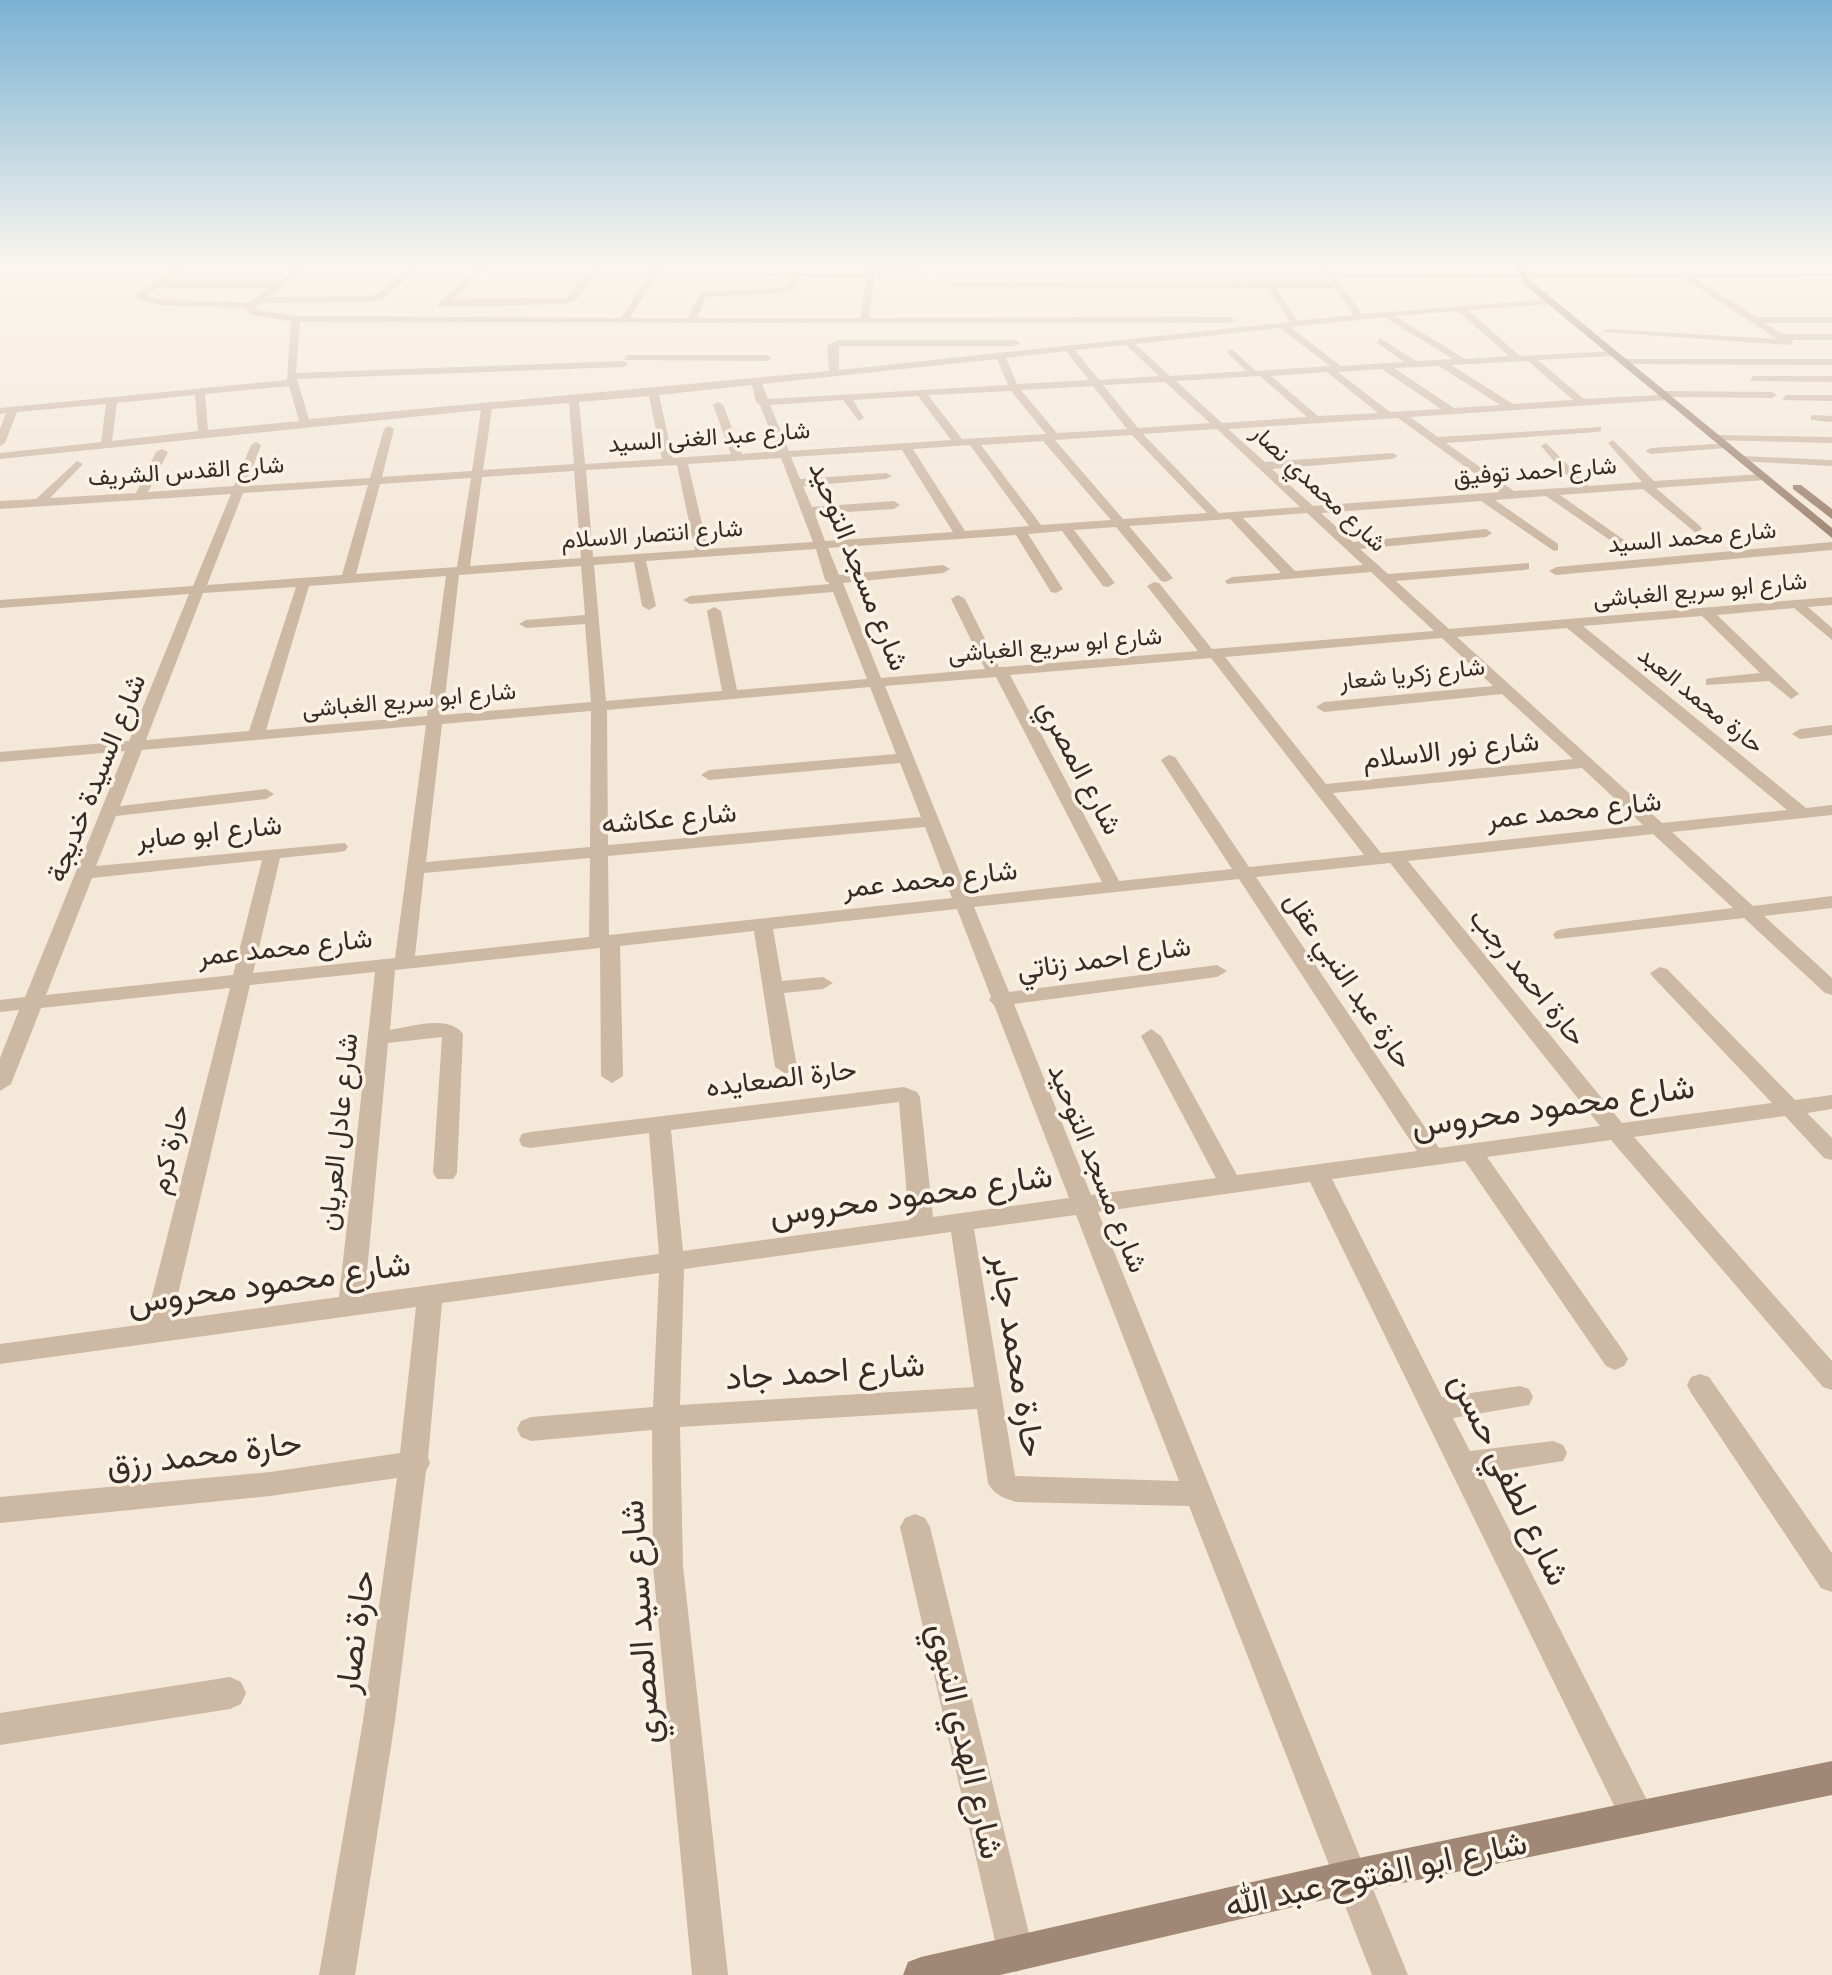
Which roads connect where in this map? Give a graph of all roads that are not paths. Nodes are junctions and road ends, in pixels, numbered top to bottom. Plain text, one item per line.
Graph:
1 (294, 355) edge
2 (629, 355) edge
3 (833, 355) edge
4 (1010, 355) edge
5 (1074, 355) edge
6 (1142, 355) edge
7 (1236, 355) edge
8 (1317, 355) edge
9 (1401, 355) edge
10 (1453, 355) edge
11 (1514, 355) edge
12 (1577, 355) edge
13 (1616, 355) edge
14 (1636, 355) edge
15 (1722, 355) edge
16 (1808, 355) edge
17 (1001, 356) junction
18 (767, 358) joint
19 (1530, 358) junction
20 (1518, 359) junction
21 (1464, 362) junction
22 (1624, 362) junction
23 (1645, 362) junction
24 (1731, 362) junction
25 (1819, 362) junction
26 (1832, 362) edge
27 (1441, 363) junction
28 (1415, 365) junction
29 (1385, 367) junction
30 (622, 370) junction
31 (1334, 370) junction
32 (1832, 371) edge
33 (834, 374) junction
34 (1258, 374) junction
35 (1661, 376) dead end
36 (1167, 379) junction
37 (1753, 379) dead end
38 (1832, 379) edge
39 (292, 380) junction
40 (1094, 383) junction
41 (1672, 385) dead end
42 (760, 388) junction
43 (1014, 388) junction
44 (200, 391) junction
45 (653, 393) junction
46 (921, 393) junction
47 (629, 394) junction
48 (1683, 394) junction
49 (1665, 395) junction
50 (1772, 395) dead end
51 (846, 397) junction
52 (1786, 398) dead end
53 (1832, 398) edge
54 (574, 399) junction
55 (112, 400) junction
56 (1582, 403) junction
57 (1694, 403) dead end
58 (487, 405) junction
59 (718, 405) dead end
60 (1512, 408) junction
61 (13, 410) junction
62 (0, 411) edge
63 (1452, 411) junction
64 (1388, 415) junction
65 (1401, 415) junction
66 (859, 418) dead end
67 (1815, 418) dead end
68 (1832, 419) edge
69 (1316, 420) junction
70 (305, 422) junction
71 (1219, 426) junction
72 (389, 429) dead end
73 (1597, 429) dead end
74 (1726, 429) dead end
75 (1135, 432) junction
76 (203, 433) junction
77 (1051, 437) junction
78 (1737, 438) junction
79 (1436, 440) junction
80 (1832, 440) edge
81 (973, 442) junction
82 (1720, 442) junction
83 (0, 443) edge
84 (959, 443) junction
85 (1613, 443) dead end
86 (106, 444) junction
87 (256, 445) dead end
88 (1546, 446) dead end
89 (906, 447) junction
90 (1651, 451) dead end
91 (162, 452) dead end
92 (783, 455) junction
93 (0, 456) edge
94 (1392, 456) dead end
95 (738, 458) junction
96 (1742, 459) junction
97 (1764, 460) junction
98 (682, 461) junction
99 (668, 462) junction
100 (1832, 463) edge
101 (77, 464) dead end
102 (1262, 466) junction
103 (582, 468) junction
104 (1775, 469) dead end
105 (477, 475) junction
106 (886, 476) dead end
107 (1764, 477) junction
108 (1787, 479) dead end
109 (375, 481) junction
110 (794, 483) junction
111 (1648, 485) junction
112 (239, 490) junction
113 (1586, 490) junction
114 (1548, 492) junction
115 (1511, 495) junction
116 (140, 496) junction
117 (1483, 497) junction
118 (40, 502) junction
119 (0, 505) edge
120 (894, 505) dead end
121 (1308, 509) junction
122 (805, 511) junction
123 (1232, 514) junction
124 (1215, 515) junction
125 (1832, 515) edge
126 (1121, 522) junction
127 (1064, 526) junction
128 (1037, 528) junction
129 (1696, 529) dead end
130 (1019, 530) junction
131 (1486, 533) dead end
132 (961, 534) junction
133 (1832, 534) edge
134 (1620, 543) dead end
135 (817, 544) junction
136 (1349, 546) junction
137 (1832, 546) edge
138 (1554, 547) dead end
139 (702, 553) junction
140 (639, 557) junction
141 (588, 561) junction
142 (1524, 566) dead end
143 (943, 569) dead end
144 (458, 570) junction
145 (1556, 571) dead end
146 (1378, 573) junction
147 (1284, 576) junction
148 (348, 579) junction
149 (1232, 581) dead end
150 (304, 582) junction
151 (1108, 583) dead end
152 (834, 584) junction
153 (200, 589) junction
154 (1056, 589) dead end
155 (1291, 593) dead end
156 (958, 599) dead end
157 (690, 600) dead end
158 (1832, 601) edge
159 (0, 604) edge
160 (1797, 604) junction
161 (649, 606) dead end
162 (714, 611) dead end
163 (1705, 611) junction
164 (593, 619) junction
165 (1570, 623) junction
166 (526, 624) dead end
167 (1444, 634) junction
168 (1832, 636) edge
169 (1211, 654) junction
170 (997, 672) junction
171 (1772, 676) junction
172 (873, 682) junction
173 (1711, 682) dead end
174 (1505, 689) junction
175 (730, 694) junction
176 (1791, 694) dead end
177 (599, 706) junction
178 (1324, 707) dead end
179 (433, 720) junction
180 (1832, 730) edge
181 (1800, 734) dead end
182 (256, 735) junction
183 (138, 745) junction
184 (0, 757) edge
185 (903, 758) junction
186 (1169, 760) dead end
187 (1585, 763) junction
188 (709, 775) dead end
189 (1321, 789) junction
190 (266, 794) dead end
191 (1832, 810) edge
192 (110, 812) junction
193 (1802, 813) junction
194 (928, 822) junction
195 (1657, 829) junction
196 (339, 847) dead end
197 (599, 852) junction
198 (272, 854) junction
199 (1386, 858) junction
200 (415, 868) junction
201 (85, 873) junction
202 (1245, 873) junction
203 (1114, 888) junction
204 (1832, 902) edge
205 (961, 904) junction
206 (1749, 912) junction
207 (763, 925) junction
208 (1563, 935) dead end
209 (604, 942) junction
210 (395, 963) junction
211 (1217, 971) dead end
212 (1660, 973) dead end
213 (242, 980) junction
214 (823, 983) dead end
215 (773, 988) junction
216 (1832, 989) edge
217 (999, 1000) junction
218 (33, 1002) junction
219 (0, 1006) edge
220 (1151, 1036) dead end
221 (378, 1038) junction
222 (786, 1067) dead end
223 (612, 1076) dead end
224 (0, 1084) edge
225 (1832, 1102) edge
226 (1789, 1108) junction
227 (659, 1124) junction
228 (1617, 1132) junction
229 (530, 1140) dead end
230 (1471, 1152) junction
231 (1832, 1152) edge
232 (1433, 1157) junction
233 (445, 1173) dead end
234 (1317, 1173) junction
235 (1231, 1185) junction
236 (1081, 1205) junction
237 (961, 1222) junction
238 (922, 1228) junction
239 (672, 1262) junction
240 (430, 1295) junction
241 (351, 1306) junction
242 (156, 1333) junction
243 (0, 1354) edge
244 (1615, 1359) dead end
245 (1832, 1379) edge
246 (1700, 1385) dead end
247 (989, 1397) junction
248 (1520, 1397) dead end
249 (1434, 1409) junction
250 (666, 1417) junction
251 (531, 1429) dead end
252 (1553, 1453) dead end
253 (416, 1463) junction
254 (1462, 1464) junction
255 (1196, 1494) junction
256 (0, 1510) edge
257 (915, 1527) dead end
258 (1832, 1578) edge
259 (230, 1693) dead end
260 (0, 1729) edge
261 (1832, 1778) edge
262 (1638, 1818) junction
263 (1349, 1877) junction
264 (1004, 1963) edge
265 (337, 1975) edge
266 (710, 1975) edge
267 (921, 1975) edge
268 (1390, 1975) edge

1 - 39 street
2 - 30 street
3 - 33 street
4 - 17 street
5 - 40 street
6 - 36 street, شارع محمدي نصار
7 - 34 street
8 - 31 street
9 - 28 street
10 - 21 street
11 - 20 street
12 - 19 street
13 - 22 street
14 - 23 street
15 - 24 street
16 - 25 street
17 - 33 street
17 - 43 street, حارة احمد رجب
18 - 30 street
18 - 42 street, شارع مسجد التوحيد
19 - 20 street
19 - 56 street
20 - 21 street
21 - 27 street
22 - 23 street
22 - 49 street
23 - 24 street
23 - 35 street
24 - 25 street
25 - 26 street
25 - 32 street
27 - 28 street
27 - 60 street
28 - 29 street
29 - 31 street
29 - 63 street
30 - 39 street
30 - 47 street
31 - 34 street
31 - 64 street
33 - 42 street
34 - 36 street
34 - 69 street
36 - 40 street
36 - 71 street, شارع محمدي نصار
37 - 38 street
39 - 44 street
39 - 70 street
40 - 43 street
40 - 75 street
41 - 48 street
42 - 45 street
42 - 51 street
42 - 92 street, شارع مسجد التوحيد
43 - 46 street
43 - 77 street, حارة احمد رجب
44 - 55 street
44 - 76 street
45 - 47 street
45 - 99 street
46 - 51 street
46 - 84 street
47 - 54 street
48 - 49 street, شارع عبد الغنى السيد
48 - 50 street, شارع عبد الغنى السيد
48 - 57 street
49 - 56 street, شارع عبد الغنى السيد
49 - 82 street
51 - 66 street
52 - 53 street
54 - 58 street
54 - 103 street
55 - 61 street
55 - 86 street
56 - 60 street, شارع عبد الغنى السيد
58 - 70 street
58 - 105 street, شارع عادل العريان
59 - 95 street
60 - 63 street, شارع عبد الغنى السيد
61 - 62 street
61 - 83 street
63 - 65 street, شارع عبد الغنى السيد
64 - 65 street, شارع عبد الغنى السيد
64 - 69 street, شارع عبد الغنى السيد
65 - 79 street
67 - 68 street
69 - 71 street, شارع عبد الغنى السيد
70 - 76 street
71 - 75 street, شارع عبد الغنى السيد
71 - 102 street, شارع محمدي نصار
72 - 109 street
73 - 79 street
74 - 78 street
75 - 77 street, شارع عبد الغنى السيد
75 - 124 street
76 - 86 street
77 - 81 street, شارع عبد الغنى السيد
77 - 126 street, حارة احمد رجب
78 - 80 street
78 - 82 street
78 - 97 street
79 - 115 street
81 - 84 street, شارع عبد الغنى السيد
81 - 128 street
82 - 90 street
82 - 96 street
84 - 89 street, شارع عبد الغنى السيد
85 - 111 street
86 - 93 street
87 - 112 street, شارع السيدة خديجة
88 - 113 street
89 - 92 street, شارع عبد الغنى السيد
89 - 132 street
91 - 116 street
92 - 95 street, شارع عبد الغنى السيد
92 - 110 street, شارع مسجد التوحيد
94 - 102 street
95 - 98 street, شارع عبد الغنى السيد
96 - 97 street
96 - 107 street
97 - 100 street
97 - 104 street
98 - 99 street, شارع عبد الغنى السيد
98 - 139 street
99 - 103 street, شارع عبد الغنى السيد
101 - 118 street
102 - 121 street, شارع محمدي نصار
103 - 105 street, شارع عبد الغنى السيد
103 - 141 street
105 - 109 street, شارع عبد الغنى السيد
105 - 144 street, شارع عادل العريان
106 - 110 street
107 - 111 street, شارع احمد توفيق
107 - 133 street
108 - 125 street
109 - 112 street, شارع القدس الشريف
109 - 148 street
110 - 122 street, شارع مسجد التوحيد
111 - 113 street, شارع احمد توفيق
111 - 129 street
112 - 116 street, شارع القدس الشريف
112 - 153 street, شارع السيدة خديجة
113 - 114 street, شارع احمد توفيق
114 - 115 street, شارع احمد توفيق
114 - 134 street
115 - 117 street, شارع احمد توفيق
116 - 118 street, شارع القدس الشريف
117 - 121 street, شارع احمد توفيق
117 - 138 street
118 - 119 street, شارع القدس الشريف
120 - 122 street
121 - 123 street, شارع انتصار الاسلام
121 - 136 street, شارع محمدي نصار
122 - 135 street, شارع مسجد التوحيد
123 - 124 street, شارع انتصار الاسلام
123 - 147 street
124 - 126 street, شارع انتصار الاسلام
126 - 127 street, شارع انتصار الاسلام
126 - 169 street, حارة احمد رجب
127 - 128 street, شارع انتصار الاسلام
127 - 151 street
128 - 130 street, شارع انتصار الاسلام
130 - 132 street, شارع انتصار الاسلام
130 - 154 street
131 - 136 street
132 - 135 street, شارع انتصار الاسلام
135 - 139 street, شارع انتصار الاسلام
135 - 152 street, شارع مسجد التوحيد
136 - 146 street, شارع محمدي نصار
137 - 145 street, شارع محمد السيد
139 - 140 street, شارع انتصار الاسلام
140 - 141 street, شارع انتصار الاسلام
140 - 161 street
141 - 144 street, شارع انتصار الاسلام
141 - 164 street
142 - 146 street
143 - 152 street
144 - 148 street, شارع انتصار الاسلام
144 - 179 street, شارع عادل العريان
146 - 147 street
146 - 167 street, شارع محمدي نصار
147 - 149 street
147 - 155 street
148 - 150 street, شارع انتصار الاسلام
150 - 153 street, شارع انتصار الاسلام
150 - 182 street
152 - 157 street
152 - 172 street, شارع مسجد التوحيد
153 - 159 street, شارع انتصار الاسلام
153 - 183 street, شارع السيدة خديجة
156 - 170 street, شارع المصري
158 - 160 street, شارع ابو سريع الغباشى
160 - 163 street, شارع ابو سريع الغباشى
160 - 168 street
162 - 175 street
163 - 165 street, شارع ابو سريع الغباشى
163 - 171 street
164 - 166 street
164 - 177 street
165 - 167 street, شارع ابو سريع الغباشى
165 - 193 street, حارة محمد العبد
167 - 169 street, شارع ابو سريع الغباشى
167 - 174 street, شارع محمدي نصار
169 - 170 street, شارع ابو سريع الغباشى
169 - 189 street, حارة احمد رجب
170 - 172 street, شارع ابو سريع الغباشى
170 - 203 street, شارع المصري
171 - 173 street
171 - 176 street
172 - 175 street, شارع ابو سريع الغباشى
172 - 185 street, شارع مسجد التوحيد
174 - 178 street, شارع زكريا شعار
174 - 187 street, شارع محمدي نصار
175 - 177 street, شارع ابو سريع الغباشى
177 - 179 street, شارع ابو سريع الغباشى
177 - 197 street
179 - 182 street, شارع ابو سريع الغباشى
179 - 200 street, شارع عادل العريان
180 - 181 street
182 - 183 street, شارع ابو سريع الغباشى
183 - 184 street, شارع ابو سريع الغباشى
183 - 192 street, شارع السيدة خديجة
185 - 188 street
185 - 194 street, شارع مسجد التوحيد
186 - 202 street, حارة عبد النبي عقل
187 - 189 street, شارع نور الاسلام
187 - 195 street, شارع محمدي نصار
189 - 199 street, حارة احمد رجب
190 - 192 street
191 - 193 street, شارع محمد عمر
192 - 201 street, شارع السيدة خديجة
193 - 195 street, شارع محمد عمر
194 - 197 street, شارع عكاشه
194 - 205 street, شارع مسجد التوحيد
195 - 199 street, شارع محمد عمر
195 - 206 street, شارع محمدي نصار
196 - 198 street, شارع ابو صابر
197 - 200 street, شارع عكاشه
197 - 209 street
198 - 201 street, شارع ابو صابر
198 - 213 street, حارة كرم
199 - 202 street, شارع محمد عمر
199 - 228 street, حارة احمد رجب
200 - 210 street, شارع عادل العريان
201 - 218 street, شارع السيدة خديجة
202 - 203 street, شارع محمد عمر
202 - 232 street, حارة عبد النبي عقل
203 - 205 street, شارع محمد عمر
204 - 206 street
205 - 207 street, شارع محمد عمر
205 - 217 street, شارع مسجد التوحيد
206 - 208 street
206 - 216 street, شارع محمدي نصار
207 - 209 street, شارع محمد عمر
207 - 215 street
209 - 210 street, شارع محمد عمر
209 - 223 street
210 - 213 street, شارع محمد عمر
210 - 221 street, شارع عادل العريان
211 - 217 street, شارع احمد زناتي
212 - 226 street
213 - 218 street, شارع محمد عمر
213 - 242 street, حارة كرم
214 - 215 street
215 - 222 street
217 - 236 street, شارع مسجد التوحيد
218 - 219 street, شارع محمد عمر
218 - 224 street, شارع السيدة خديجة
220 - 235 street
221 - 233 street
221 - 241 street, شارع عادل العريان
225 - 226 street, شارع محمود محروس
226 - 228 street, شارع محمود محروس
226 - 231 street
227 - 229 street, حارة الصعايده
227 - 238 street, حارة الصعايده
227 - 239 street, شارع سيد المصري
228 - 230 street, شارع محمود محروس
228 - 245 street, حارة احمد رجب
230 - 232 street, شارع محمود محروس
230 - 244 street
232 - 234 street, شارع محمود محروس
234 - 235 street, شارع محمود محروس
234 - 249 street, شارع لطفي حسن
235 - 236 street, شارع محمود محروس
236 - 237 street, شارع محمود محروس
236 - 255 street, شارع مسجد التوحيد
237 - 238 street, شارع محمود محروس
237 - 247 street, حارة محمد جابر
238 - 239 street, شارع محمود محروس
239 - 240 street, شارع محمود محروس
239 - 250 street, شارع سيد المصري
240 - 241 street, شارع محمود محروس
240 - 253 street, حارة نصار
241 - 242 street, شارع محمود محروس
242 - 243 street, شارع محمود محروس
246 - 258 street
247 - 250 street, شارع احمد جاد
247 - 255 street, حارة محمد جابر
248 - 249 street
249 - 254 street, شارع لطفي حسن
250 - 251 street, شارع احمد جاد
250 - 266 street, شارع سيد المصري
252 - 254 street
253 - 256 street, حارة محمد رزق
253 - 265 street, حارة نصار
254 - 262 street, شارع لطفي حسن
255 - 263 street, شارع مسجد التوحيد
257 - 264 street, شارع الهدي النبوي
259 - 260 street
261 - 262 street, شارع ابو الفتوح عبد الله
262 - 263 street, شارع ابو الفتوح عبد الله
263 - 264 street, شارع ابو الفتوح عبد الله
263 - 268 street, شارع مسجد التوحيد
264 - 267 street, شارع ابو الفتوح عبد الله

